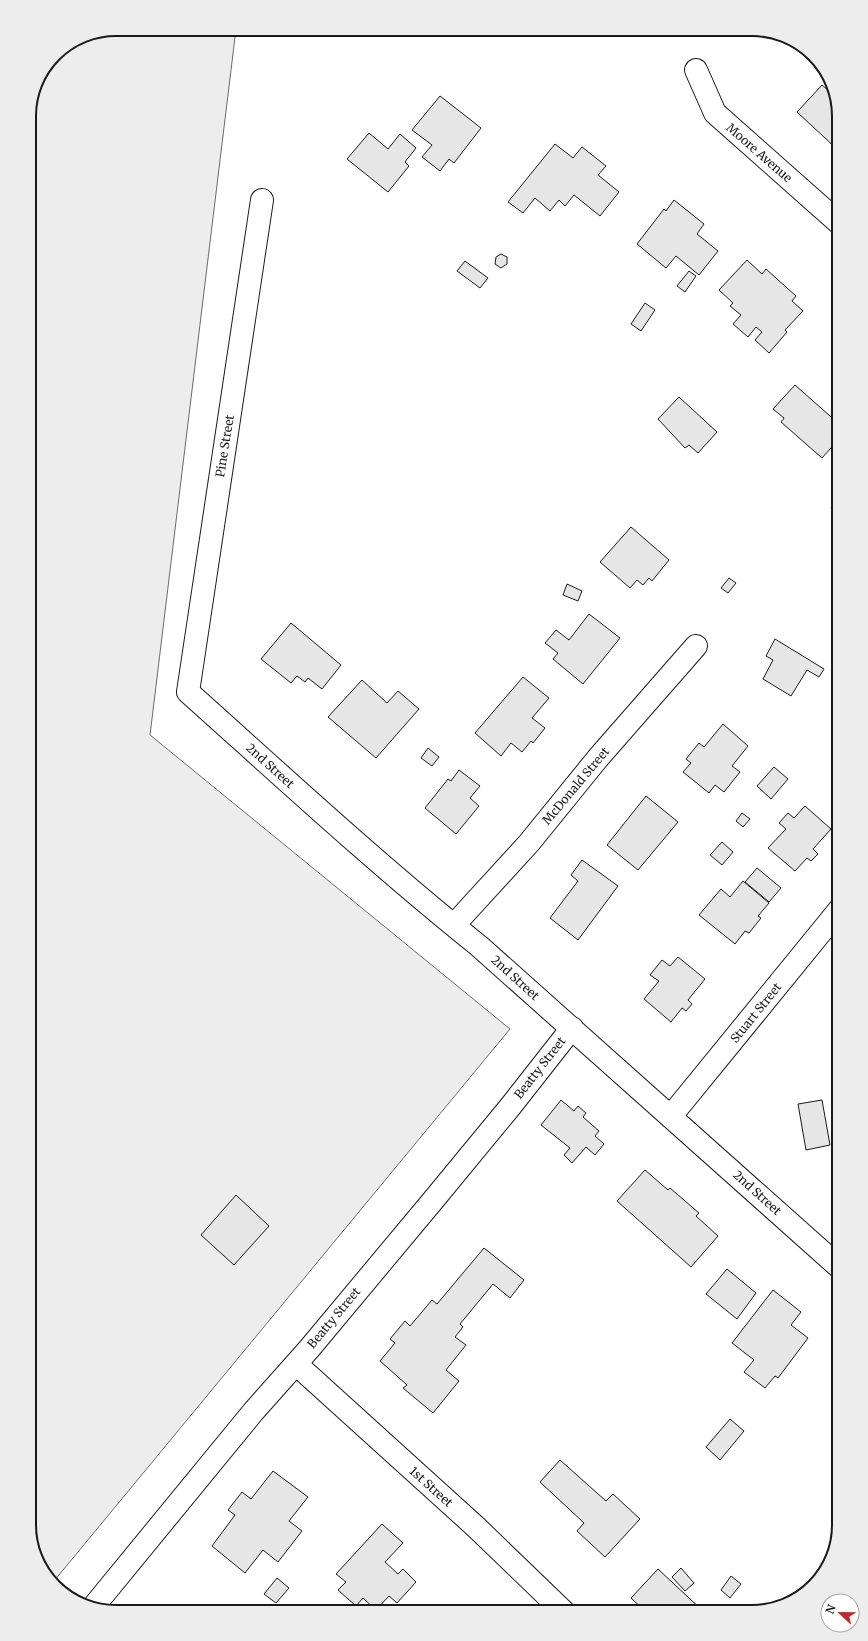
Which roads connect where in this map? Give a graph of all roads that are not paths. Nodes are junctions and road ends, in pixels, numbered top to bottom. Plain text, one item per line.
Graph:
1 (696, 70) dead end
2 (262, 200) dead end
3 (832, 217) edge
4 (696, 646) dead end
5 (188, 692) joint
6 (832, 919) edge
7 (454, 925) junction
8 (572, 1028) junction
9 (671, 1116) junction
10 (832, 1261) edge
11 (296, 1364) junction
12 (97, 1602) edge
13 (557, 1605) edge

1 - 3 street, Moore Avenue
2 - 5 street, Pine Street
4 - 7 street, McDonald Street
5 - 7 street, 2nd Street
6 - 9 street, Stuart Street
7 - 8 street, 2nd Street
8 - 9 street, 2nd Street
8 - 11 street, Beatty Street
9 - 10 street, 2nd Street
11 - 12 street, Beatty Street
11 - 13 street, 1st Street

